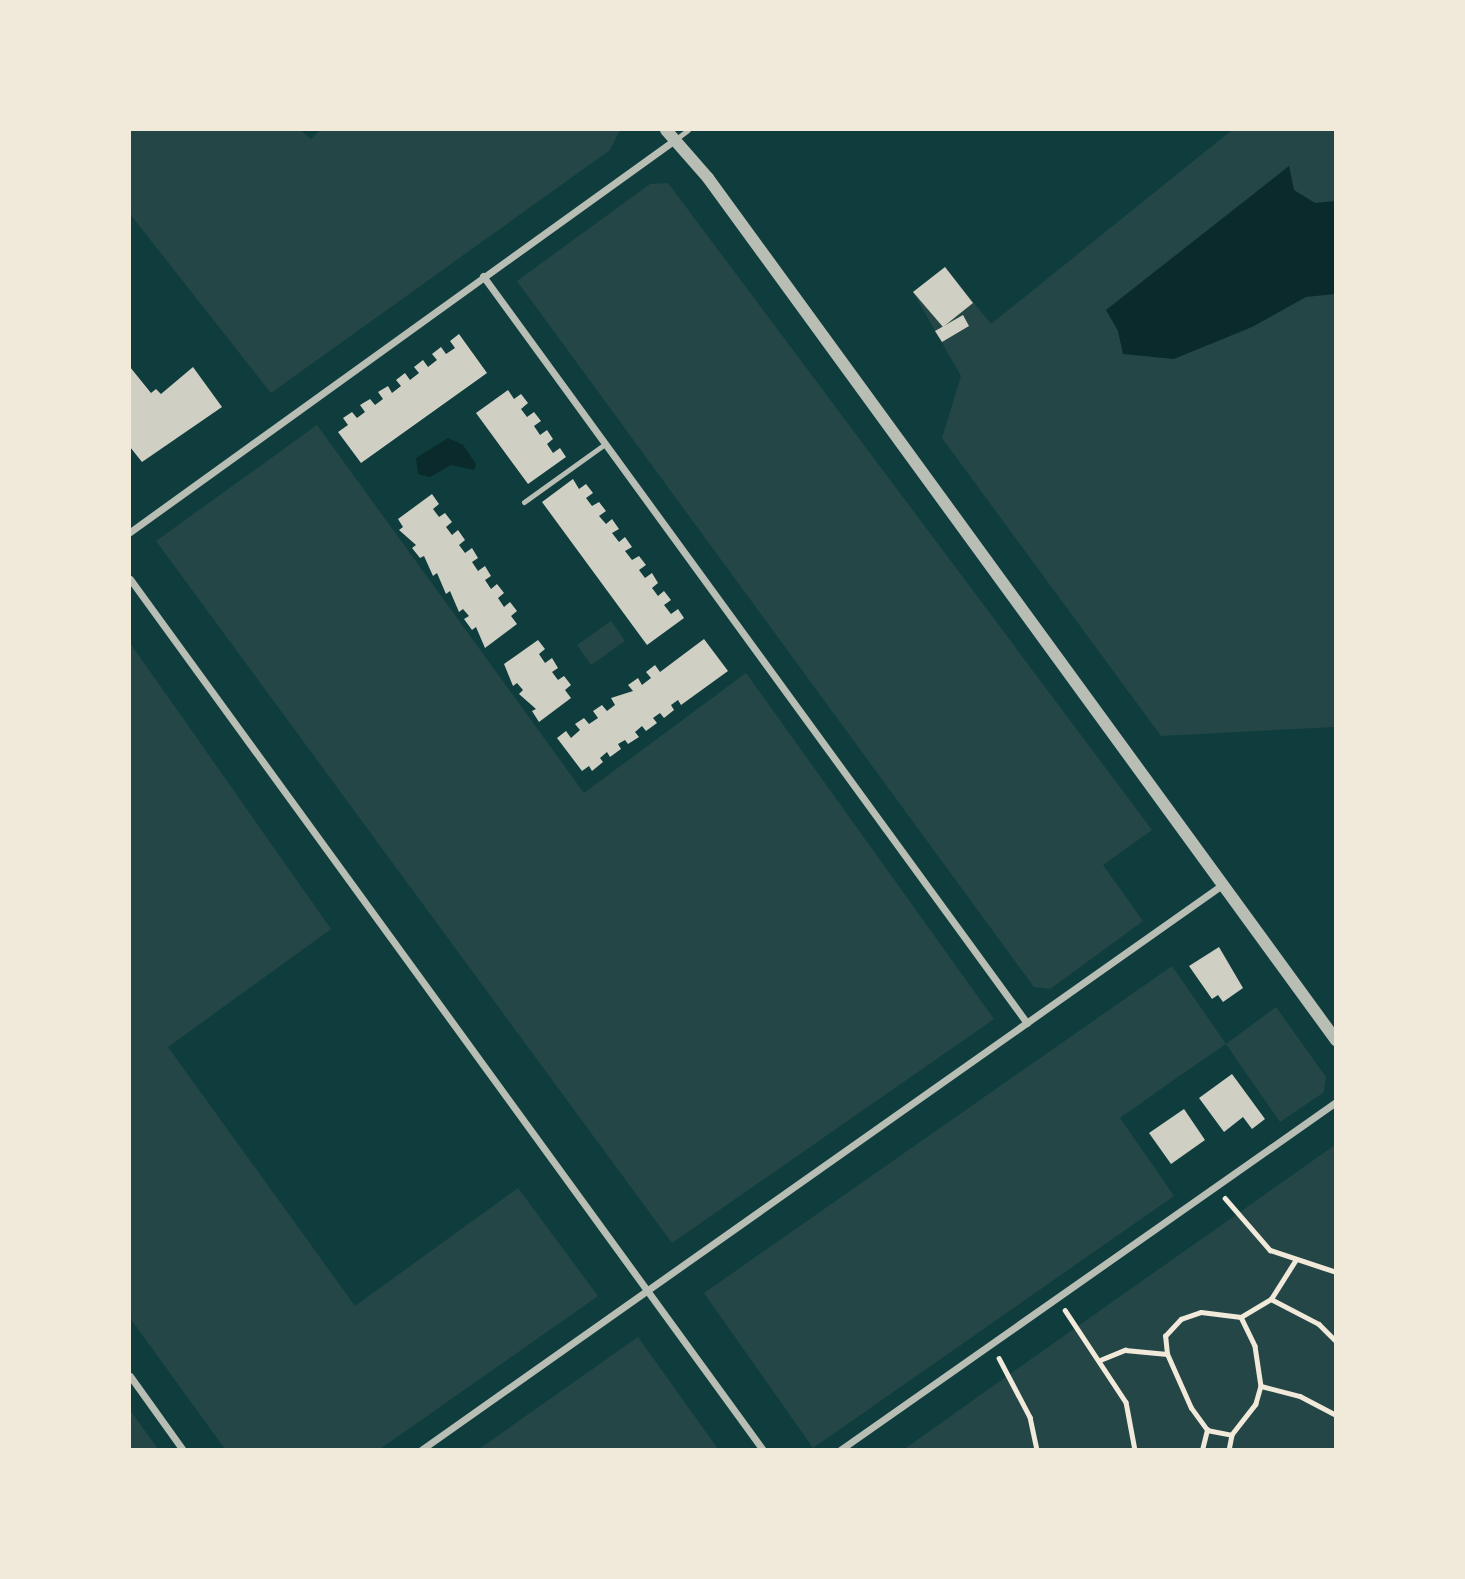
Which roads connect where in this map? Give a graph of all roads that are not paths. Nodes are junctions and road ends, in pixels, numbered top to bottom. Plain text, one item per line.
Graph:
1 (666, 130) edge
2 (688, 130) edge
3 (676, 139) junction
4 (483, 276) junction
5 (605, 443) junction
6 (524, 502) dead end
7 (130, 531) edge
8 (130, 579) edge
9 (1222, 885) junction
10 (1027, 1023) junction
11 (1335, 1040) edge
12 (1335, 1102) edge
13 (647, 1290) junction
14 (130, 1376) edge
15 (183, 1450) edge
16 (421, 1450) edge
17 (763, 1450) edge
18 (840, 1450) edge

1 - 3 street
2 - 3 lane
3 - 4 street
3 - 9 street
4 - 5 street
4 - 7 street
5 - 6 lane
5 - 10 street
8 - 13 street
9 - 10 street
9 - 11 street
10 - 13 street
12 - 18 street
13 - 16 street
13 - 17 street
14 - 15 street

